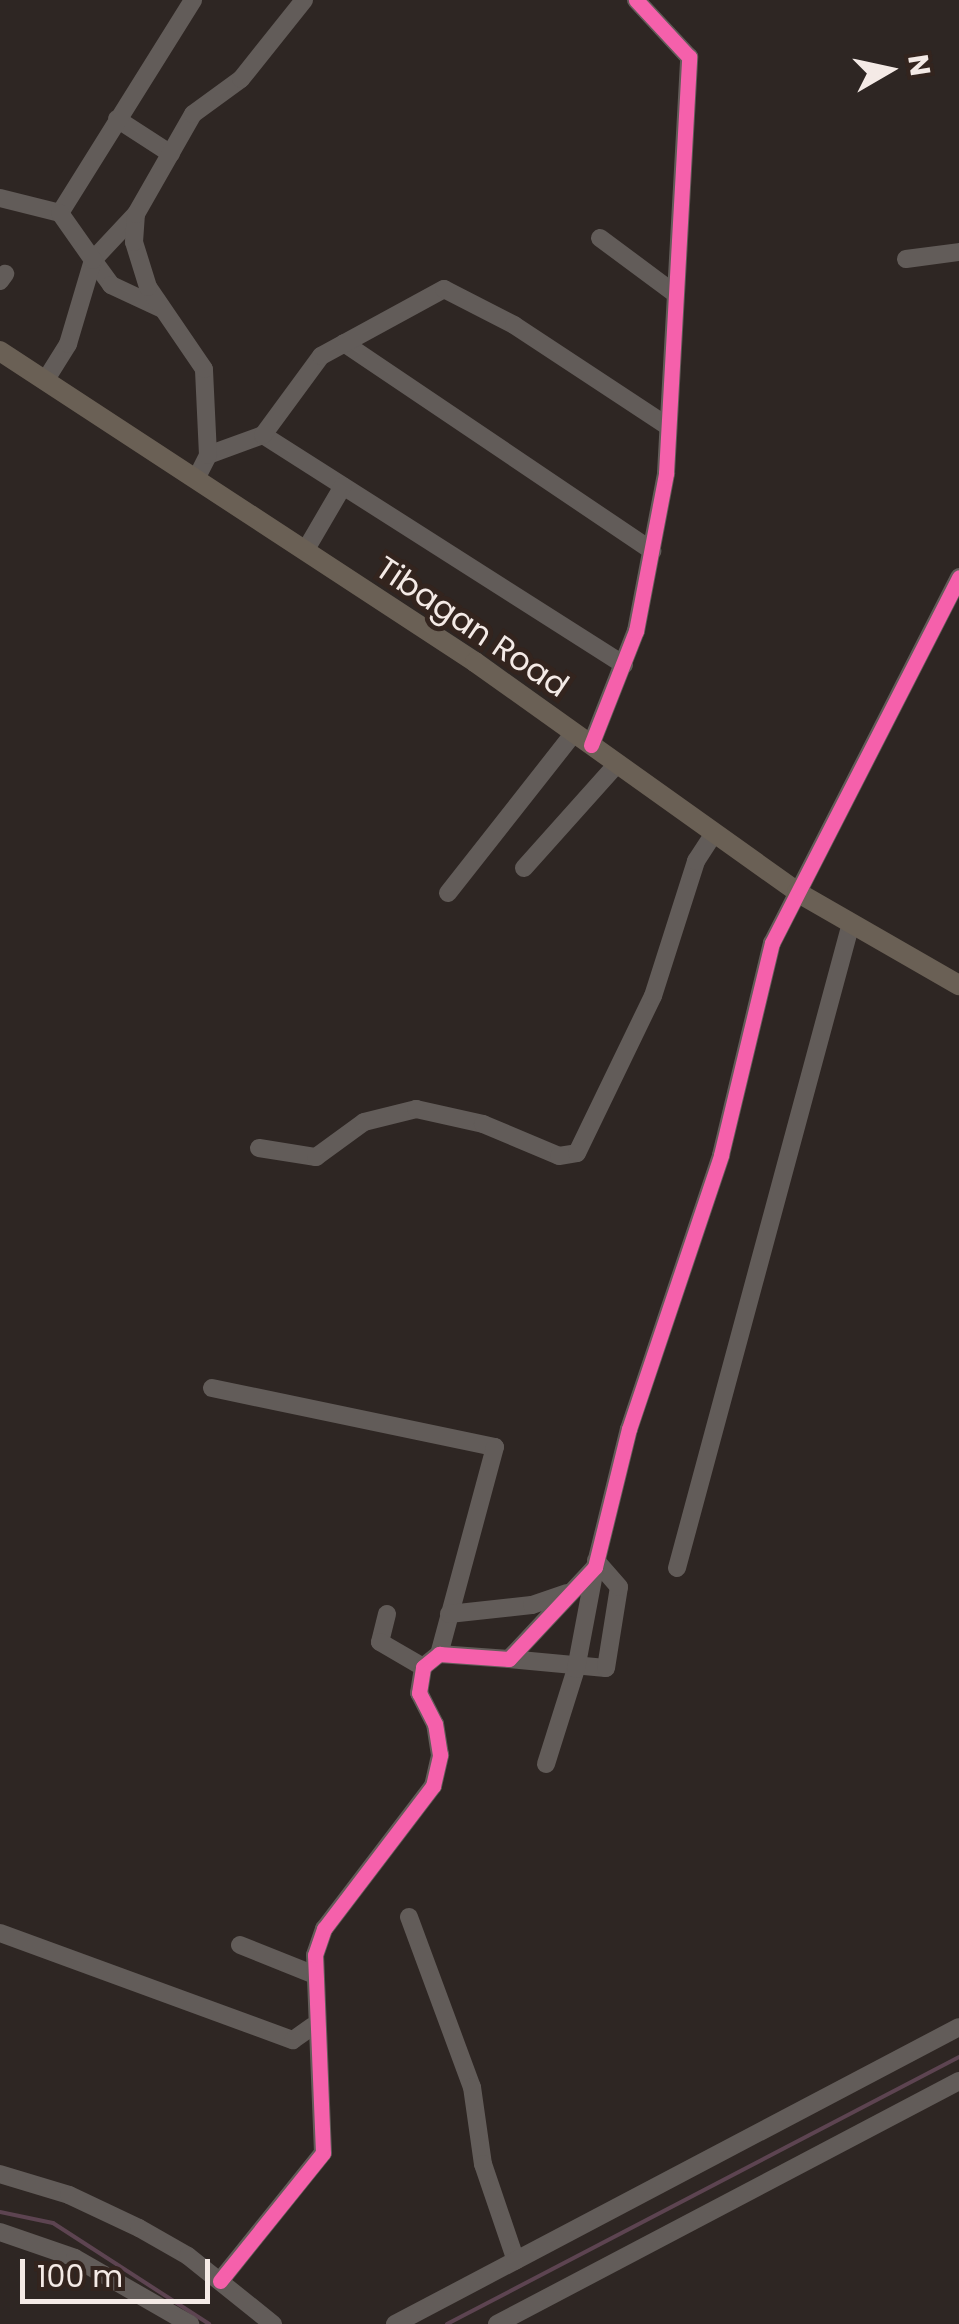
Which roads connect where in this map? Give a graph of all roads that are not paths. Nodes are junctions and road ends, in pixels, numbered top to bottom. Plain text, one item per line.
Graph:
1 (193, 0) edge
2 (304, 0) edge
3 (636, 0) edge
4 (118, 118) junction
5 (171, 154) junction
6 (0, 198) edge
7 (60, 213) junction
8 (136, 214) junction
9 (600, 238) dead end
10 (959, 252) edge
11 (906, 259) dead end
12 (93, 260) junction
13 (674, 293) junction
14 (164, 310) junction
15 (344, 343) junction
16 (0, 350) edge
17 (45, 381) junction
18 (664, 424) junction
19 (263, 435) junction
20 (208, 455) junction
21 (196, 479) junction
22 (343, 486) junction
23 (306, 551) junction
24 (652, 551) junction
25 (959, 578) edge
26 (624, 665) junction
27 (583, 739) junction
28 (617, 764) junction
29 (714, 833) junction
30 (524, 868) dead end
31 (797, 892) junction
32 (448, 893) dead end
33 (851, 923) junction
34 (959, 985) edge
35 (259, 1148) dead end
36 (212, 1388) dead end
37 (596, 1564) junction
38 (677, 1568) dead end
39 (572, 1592) junction
40 (386, 1614) dead end
41 (448, 1614) junction
42 (439, 1654) junction
43 (509, 1659) junction
44 (423, 1667) junction
45 (576, 1669) junction
46 (546, 1764) dead end
47 (408, 1917) dead end
48 (0, 1933) edge
49 (240, 1945) dead end
50 (315, 1975) junction
51 (313, 2026) junction
52 (959, 2027) edge
53 (959, 2081) edge
54 (0, 2174) edge
55 (0, 2232) edge
56 (516, 2261) junction
57 (220, 2281) junction
58 (190, 2324) edge
59 (274, 2324) edge
60 (395, 2324) edge
61 (497, 2324) edge

1 - 4 street
2 - 5 street
3 - 13 street
4 - 5 street
4 - 7 street
5 - 8 street
6 - 7 street
7 - 12 street
8 - 12 street
8 - 14 street
9 - 13 street
10 - 11 street
12 - 14 street
12 - 17 street
13 - 18 street
14 - 20 street
15 - 18 street
15 - 19 street
15 - 24 street
16 - 17 main road, Tibagan Road
17 - 21 main road, Tibagan Road
18 - 24 street
19 - 20 street
19 - 22 street
20 - 21 street
21 - 23 main road, Tibagan Road
22 - 23 street
22 - 26 street
23 - 27 main road, Tibagan Road
24 - 26 street
25 - 31 street
26 - 27 street
27 - 28 main road, Tibagan Road
27 - 32 street
28 - 29 main road, Tibagan Road
28 - 30 street
29 - 31 main road, Tibagan Road
29 - 35 street
31 - 33 main road, Tibagan Road
31 - 37 street
33 - 34 main road, Tibagan Road
33 - 38 street
36 - 41 street
37 - 39 street
37 - 45 street
37 - 45 street
39 - 41 street
39 - 43 street
40 - 44 street
41 - 42 street
42 - 43 street
42 - 44 street
43 - 45 street
44 - 50 street
45 - 46 street
47 - 56 street
48 - 51 street
49 - 50 street
50 - 51 street
51 - 57 street
52 - 56 street
53 - 61 street
54 - 57 street
55 - 58 street
56 - 60 street
57 - 59 street

